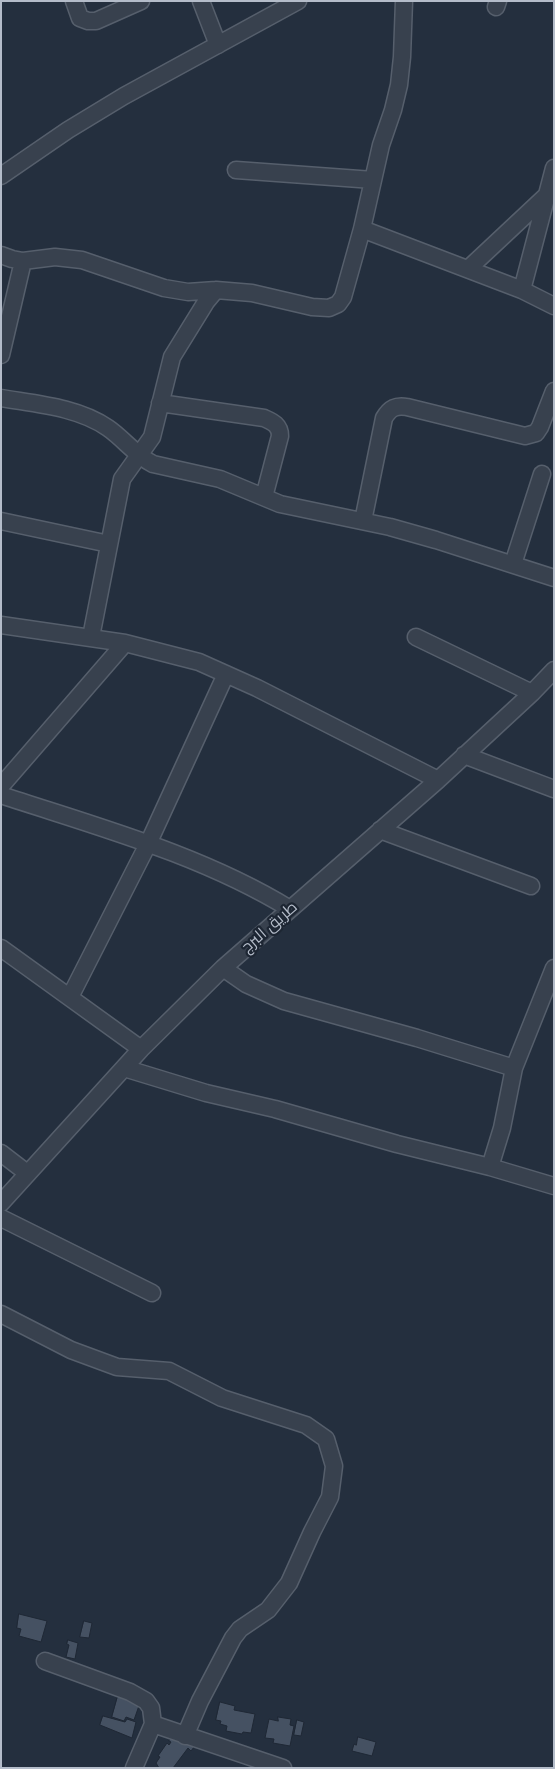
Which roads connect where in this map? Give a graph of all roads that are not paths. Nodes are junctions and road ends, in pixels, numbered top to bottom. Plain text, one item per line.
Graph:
1 (74, 1) edge
2 (141, 1) edge
3 (201, 1) edge
4 (298, 1) edge
5 (404, 1) edge
6 (218, 45) junction
7 (554, 168) edge
8 (236, 170) dead end
9 (1, 176) edge
10 (373, 180) junction
11 (547, 195) junction
12 (362, 229) junction
13 (1, 255) edge
14 (24, 261) junction
15 (468, 270) junction
16 (216, 290) junction
17 (522, 290) junction
18 (554, 306) edge
19 (1, 355) edge
20 (554, 391) edge
21 (1, 398) edge
22 (160, 403) junction
23 (139, 456) junction
24 (542, 474) dead end
25 (264, 497) junction
26 (1, 520) edge
27 (363, 521) junction
28 (109, 544) junction
29 (513, 564) junction
30 (554, 578) edge
31 (1, 625) edge
32 (91, 637) junction
33 (416, 637) dead end
34 (125, 643) junction
35 (554, 670) edge
36 (226, 674) junction
37 (532, 693) junction
38 (464, 755) junction
39 (438, 780) junction
40 (1, 786) edge
41 (554, 789) edge
42 (1, 795) edge
43 (380, 830) junction
44 (148, 844) junction
45 (531, 886) dead end
46 (290, 909) junction
47 (1, 948) edge
48 (223, 968) junction
49 (554, 968) edge
50 (70, 997) junction
51 (554, 1004) edge
52 (537, 1011) junction
53 (141, 1049) junction
54 (124, 1068) junction
55 (514, 1068) junction
56 (1, 1153) edge
57 (490, 1167) junction
58 (27, 1173) junction
59 (554, 1186) edge
60 (1, 1203) edge
61 (1, 1218) edge
62 (152, 1293) dead end
63 (1, 1314) edge
64 (45, 1660) dead end
65 (153, 1724) junction
66 (185, 1736) junction
67 (134, 1768) edge
68 (283, 1768) edge

1 - 2 street
3 - 6 street
4 - 6 street
5 - 10 street
6 - 9 street
7 - 11 street
8 - 10 street
10 - 12 street
11 - 15 street
11 - 17 street
12 - 15 street
12 - 16 street
13 - 14 street
14 - 16 street
14 - 19 street
15 - 17 street
16 - 22 street
17 - 18 street
20 - 27 street
21 - 23 street
22 - 23 street
22 - 25 street
23 - 25 street
23 - 28 street
24 - 29 street
25 - 27 street
26 - 28 street
27 - 29 street
28 - 32 street
29 - 30 street
31 - 32 street
32 - 34 street
33 - 37 street
34 - 36 street
34 - 40 street
35 - 37 street, طريق البرج
36 - 39 street
36 - 44 street
37 - 38 street, طريق البرج
38 - 39 street, طريق البرج
38 - 41 street
39 - 43 street, طريق البرج
42 - 44 street
43 - 45 street
43 - 46 street, طريق البرج
44 - 46 street
44 - 50 street
46 - 48 street, طريق البرج
47 - 50 street
48 - 53 street, طريق البرج
48 - 55 street
49 - 52 street
50 - 53 street
51 - 52 street
52 - 55 street
53 - 54 street, طريق البرج
54 - 57 street
54 - 58 street, طريق البرج
55 - 57 street
56 - 58 street
57 - 59 street
58 - 60 street, طريق البرج
61 - 62 street
63 - 66 street
64 - 65 street
65 - 66 street
65 - 67 street
66 - 68 street

